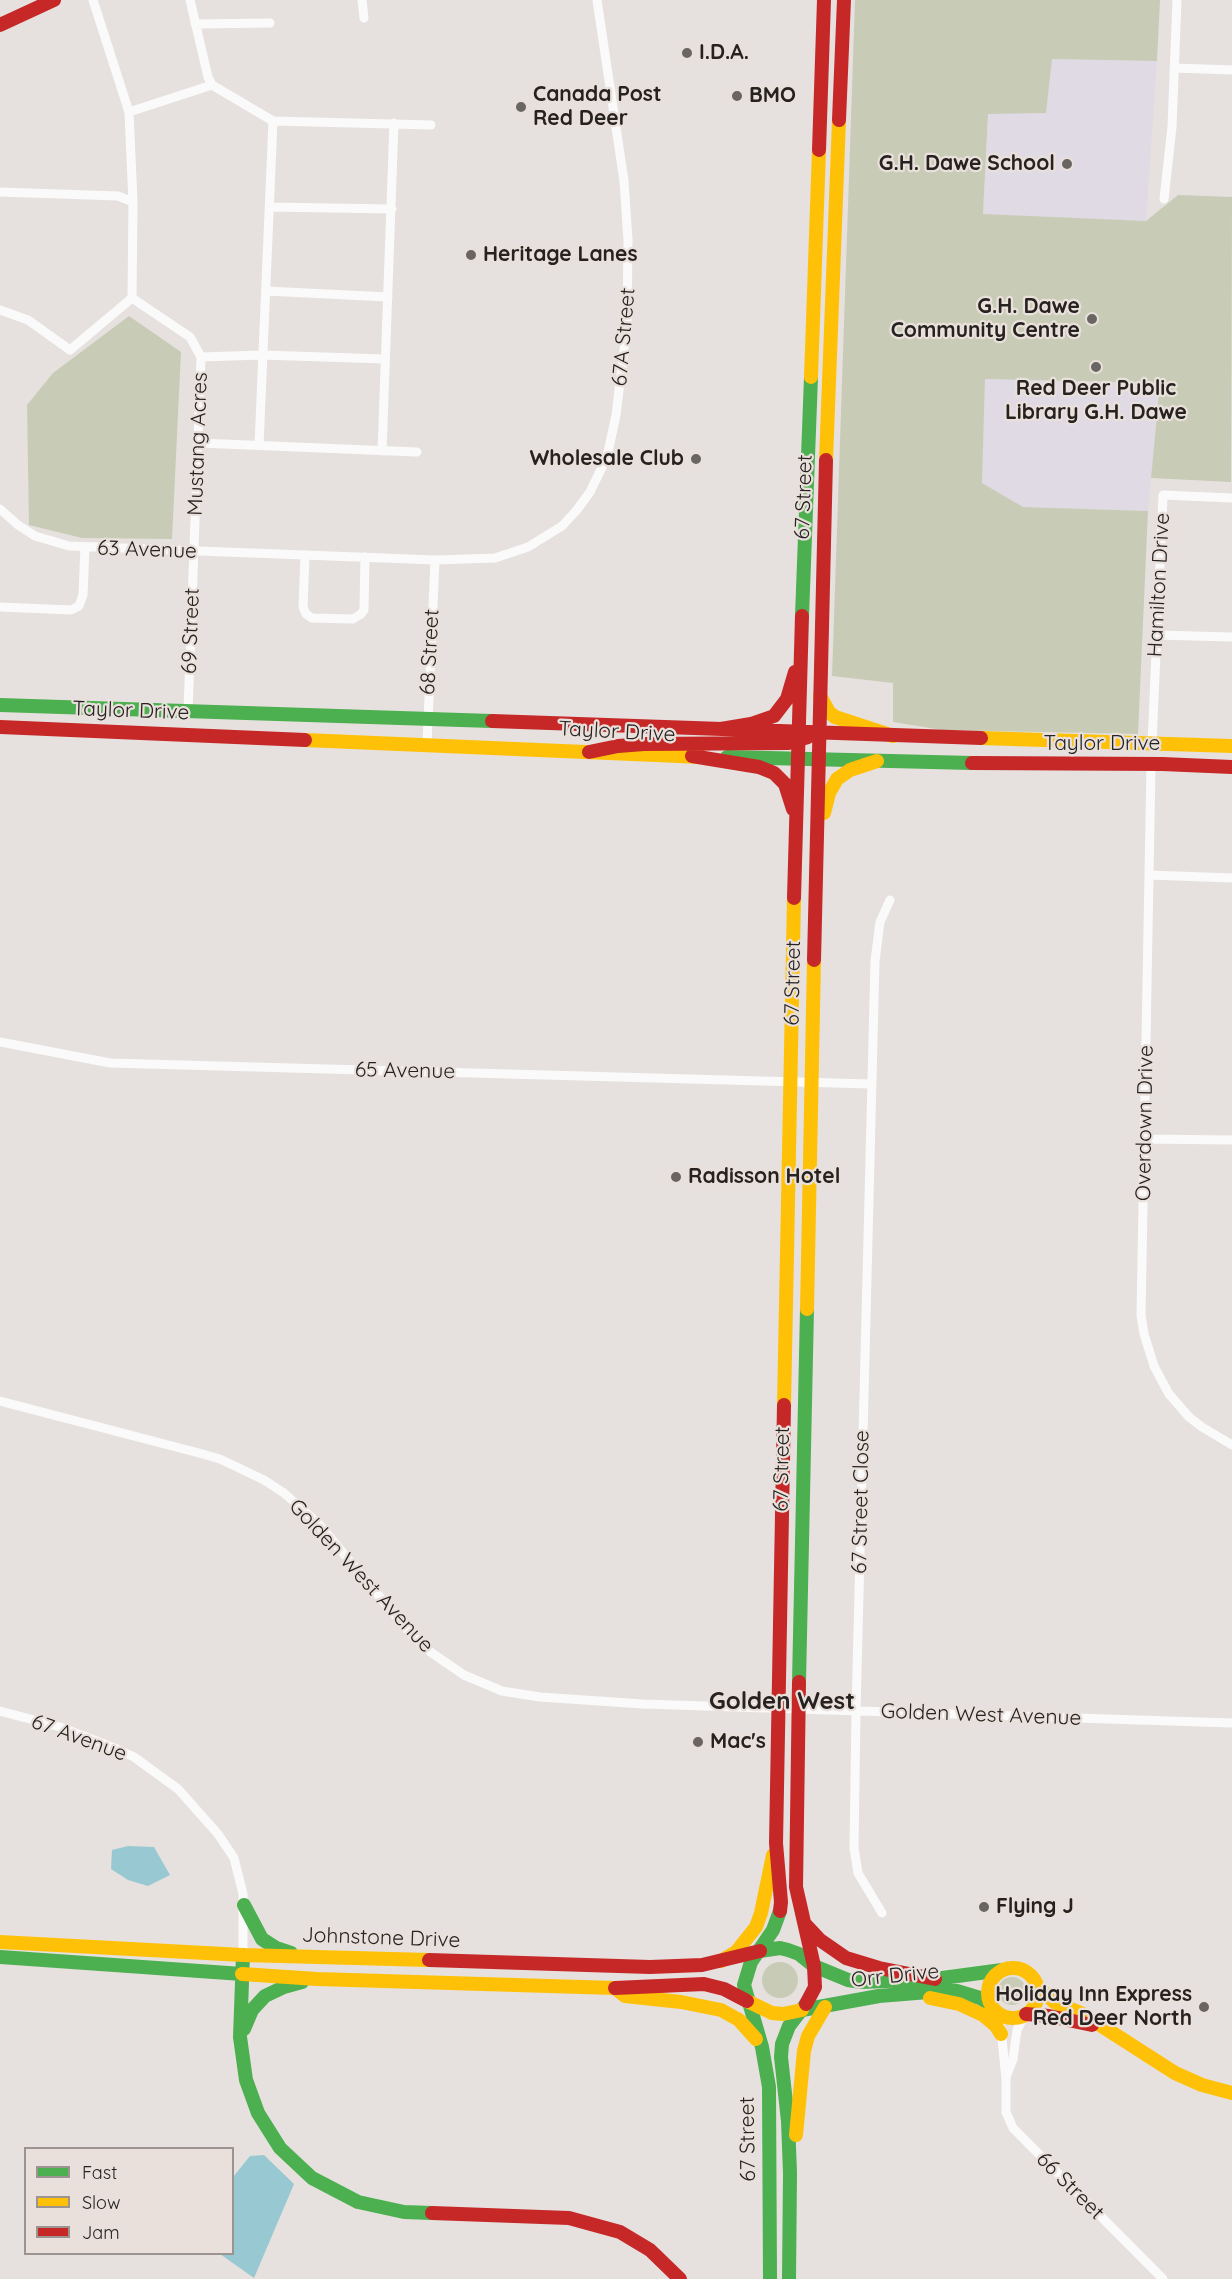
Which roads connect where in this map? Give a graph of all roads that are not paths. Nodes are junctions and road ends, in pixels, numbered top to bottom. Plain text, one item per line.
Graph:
1 (54, 0) edge
2 (93, 0) edge
3 (190, 0) edge
4 (362, 0) edge
5 (597, 0) edge
6 (824, 0) edge
7 (844, 0) edge
8 (1177, 0) edge
9 (364, 18) dead end
10 (270, 22) dead end
11 (195, 24) junction
12 (0, 25) edge
13 (1174, 68) junction
14 (1232, 70) edge
15 (212, 85) junction
16 (129, 111) junction
17 (273, 121) junction
18 (394, 123) junction
19 (431, 125) dead end
20 (0, 192) edge
21 (1164, 199) dead end
22 (133, 201) junction
23 (270, 207) junction
24 (392, 209) junction
25 (266, 291) junction
26 (388, 297) junction
27 (132, 298) junction
28 (0, 310) edge
29 (262, 355) junction
30 (201, 357) junction
31 (385, 359) junction
32 (199, 443) junction
33 (260, 445) junction
34 (382, 451) junction
35 (417, 452) dead end
36 (1232, 498) edge
37 (0, 509) edge
38 (85, 547) junction
39 (194, 551) junction
40 (305, 555) junction
41 (365, 557) junction
42 (435, 560) junction
43 (0, 607) edge
44 (1157, 635) junction
45 (1232, 637) edge
46 (801, 646) junction
47 (820, 695) junction
48 (0, 705) edge
49 (188, 711) junction
50 (427, 719) junction
51 (0, 727) edge
52 (721, 729) junction
53 (819, 732) junction
54 (799, 736) junction
55 (893, 736) junction
56 (427, 744) junction
57 (1152, 744) junction
58 (1232, 746) edge
59 (589, 752) junction
60 (692, 756) junction
61 (799, 759) junction
62 (819, 760) junction
63 (877, 761) junction
64 (1151, 765) junction
65 (1232, 767) edge
66 (798, 829) junction
67 (817, 855) junction
68 (1149, 875) junction
69 (1232, 878) edge
70 (890, 900) dead end
71 (0, 1042) edge
72 (791, 1081) junction
73 (812, 1082) junction
74 (871, 1084) junction
75 (1145, 1139) junction
76 (1232, 1140) edge
77 (0, 1401) edge
78 (1232, 1445) edge
79 (779, 1708) junction
80 (798, 1709) junction
81 (0, 1712) edge
82 (856, 1712) junction
83 (1232, 1723) edge
84 (776, 1843) junction
85 (244, 1905) junction
86 (882, 1913) dead end
87 (805, 1924) junction
88 (0, 1942) edge
89 (760, 1951) junction
90 (243, 1955) junction
91 (0, 1957) edge
92 (305, 1957) junction
93 (721, 1961) junction
94 (814, 1966) junction
95 (1002, 1970) junction
96 (242, 1975) junction
97 (317, 1978) junction
98 (935, 1979) junction
99 (1036, 1985) junction
100 (615, 1988) junction
101 (904, 1994) junction
102 (747, 2001) junction
103 (992, 2006) junction
104 (825, 2007) junction
105 (802, 2010) junction
106 (1025, 2015) junction
107 (1100, 2026) junction
108 (1001, 2034) junction
109 (240, 2037) junction
110 (762, 2047) junction
111 (1006, 2079) junction
112 (1232, 2093) edge
113 (790, 2173) junction
114 (680, 2279) edge
115 (770, 2279) edge
116 (789, 2279) edge
117 (1163, 2279) edge

1 - 12 main road
2 - 16 street
3 - 11 street
4 - 9 street
5 - 42 street, 67A Street
6 - 46 main road, 67 Street
7 - 47 main road, 67 Street
8 - 13 street
10 - 11 street
11 - 15 street
13 - 14 street
13 - 21 street
15 - 16 street
15 - 17 street
16 - 22 street
17 - 18 street
17 - 23 street
18 - 19 street
18 - 24 street
20 - 22 street
22 - 27 street
23 - 24 street
23 - 25 street
24 - 26 street
25 - 26 street
25 - 29 street
26 - 31 street
27 - 28 street
27 - 30 street, Mustang Acres
29 - 30 street
29 - 31 street
29 - 33 street
30 - 32 street, Mustang Acres
31 - 34 street
32 - 33 street
32 - 39 street, Mustang Acres
33 - 34 street
34 - 35 street
36 - 44 street, Hamilton Drive
37 - 38 street, 63 Avenue
38 - 39 street, 63 Avenue
38 - 43 street
39 - 40 street, 63 Avenue
39 - 49 street, 69 Street
40 - 41 street, 63 Avenue
40 - 41 street
41 - 42 street, 63 Avenue
42 - 50 street, 68 Street
44 - 45 street
44 - 57 street, Hamilton Drive
46 - 52 main road
46 - 54 main road, 67 Street
47 - 53 main road, 67 Street
47 - 55 main road
48 - 49 main road, Taylor Drive
49 - 50 main road, Taylor Drive
50 - 52 main road, Taylor Drive
50 - 56 street, 68 Street
51 - 56 main road, Taylor Drive
52 - 54 main road, Taylor Drive
53 - 54 main road
53 - 55 main road, Taylor Drive
53 - 62 main road, 67 Street
54 - 59 main road
54 - 61 main road, 67 Street
55 - 57 main road, Taylor Drive
56 - 59 main road, Taylor Drive
57 - 58 main road, Taylor Drive
59 - 60 main road, Taylor Drive
60 - 61 main road, Taylor Drive
60 - 66 main road
61 - 62 main road, Taylor Drive
61 - 66 main road, 67 Street
62 - 63 main road, Taylor Drive
62 - 67 main road, 67 Street
63 - 64 main road, Taylor Drive
63 - 67 main road
64 - 65 main road, Taylor Drive
64 - 68 street, Overdown Drive
66 - 72 main road, 67 Street
67 - 73 main road, 67 Street
68 - 69 street
68 - 75 street, Overdown Drive
70 - 74 street, 67 Street Close
71 - 72 street, 65 Avenue
72 - 73 street, 65 Avenue
72 - 79 main road, 67 Street
73 - 74 street
73 - 80 main road, 67 Street
74 - 82 street, 67 Street Close
75 - 76 street
75 - 78 street, Overdown Drive
77 - 79 street, Golden West Avenue
79 - 80 street, Golden West Avenue
79 - 84 main road, 67 Street
80 - 82 street, Golden West Avenue
80 - 87 main road, 67 Street
81 - 85 street, 67 Avenue
82 - 83 street, Golden West Avenue
82 - 86 street, 67 Street Close
84 - 89 main road, 67 Street
84 - 93 main road
85 - 90 street, 67 Avenue
85 - 92 main road
87 - 94 main road, 67 Street
87 - 98 main road
88 - 90 main road, Johnstone Drive
89 - 93 main road, Johnstone Drive
89 - 94 main road
89 - 102 main road
90 - 92 main road, Johnstone Drive
90 - 96 main road
91 - 96 main road, Johnstone Drive
92 - 93 main road, Johnstone Drive
94 - 98 main road, Orr Drive
94 - 105 main road
95 - 98 main road, Orr Drive
95 - 99 main road
95 - 103 main road
96 - 97 main road, Johnstone Drive
96 - 109 main road
97 - 100 main road, Johnstone Drive
97 - 109 main road
99 - 106 main road
99 - 107 main road
100 - 102 main road, Johnstone Drive
100 - 110 main road
101 - 103 main road, Orr Drive
101 - 104 main road, Orr Drive
101 - 108 main road
102 - 105 main road
102 - 110 main road, 67 Street
103 - 106 main road
103 - 108 street, 66 Street
104 - 105 main road, Orr Drive
104 - 113 main road
105 - 113 main road, 67 Street
106 - 107 main road
106 - 111 street, 66 Street
107 - 112 main road
108 - 111 street, 66 Street
109 - 114 main road
110 - 115 main road, 67 Street
111 - 117 street, 66 Street
113 - 116 main road, 67 Street

